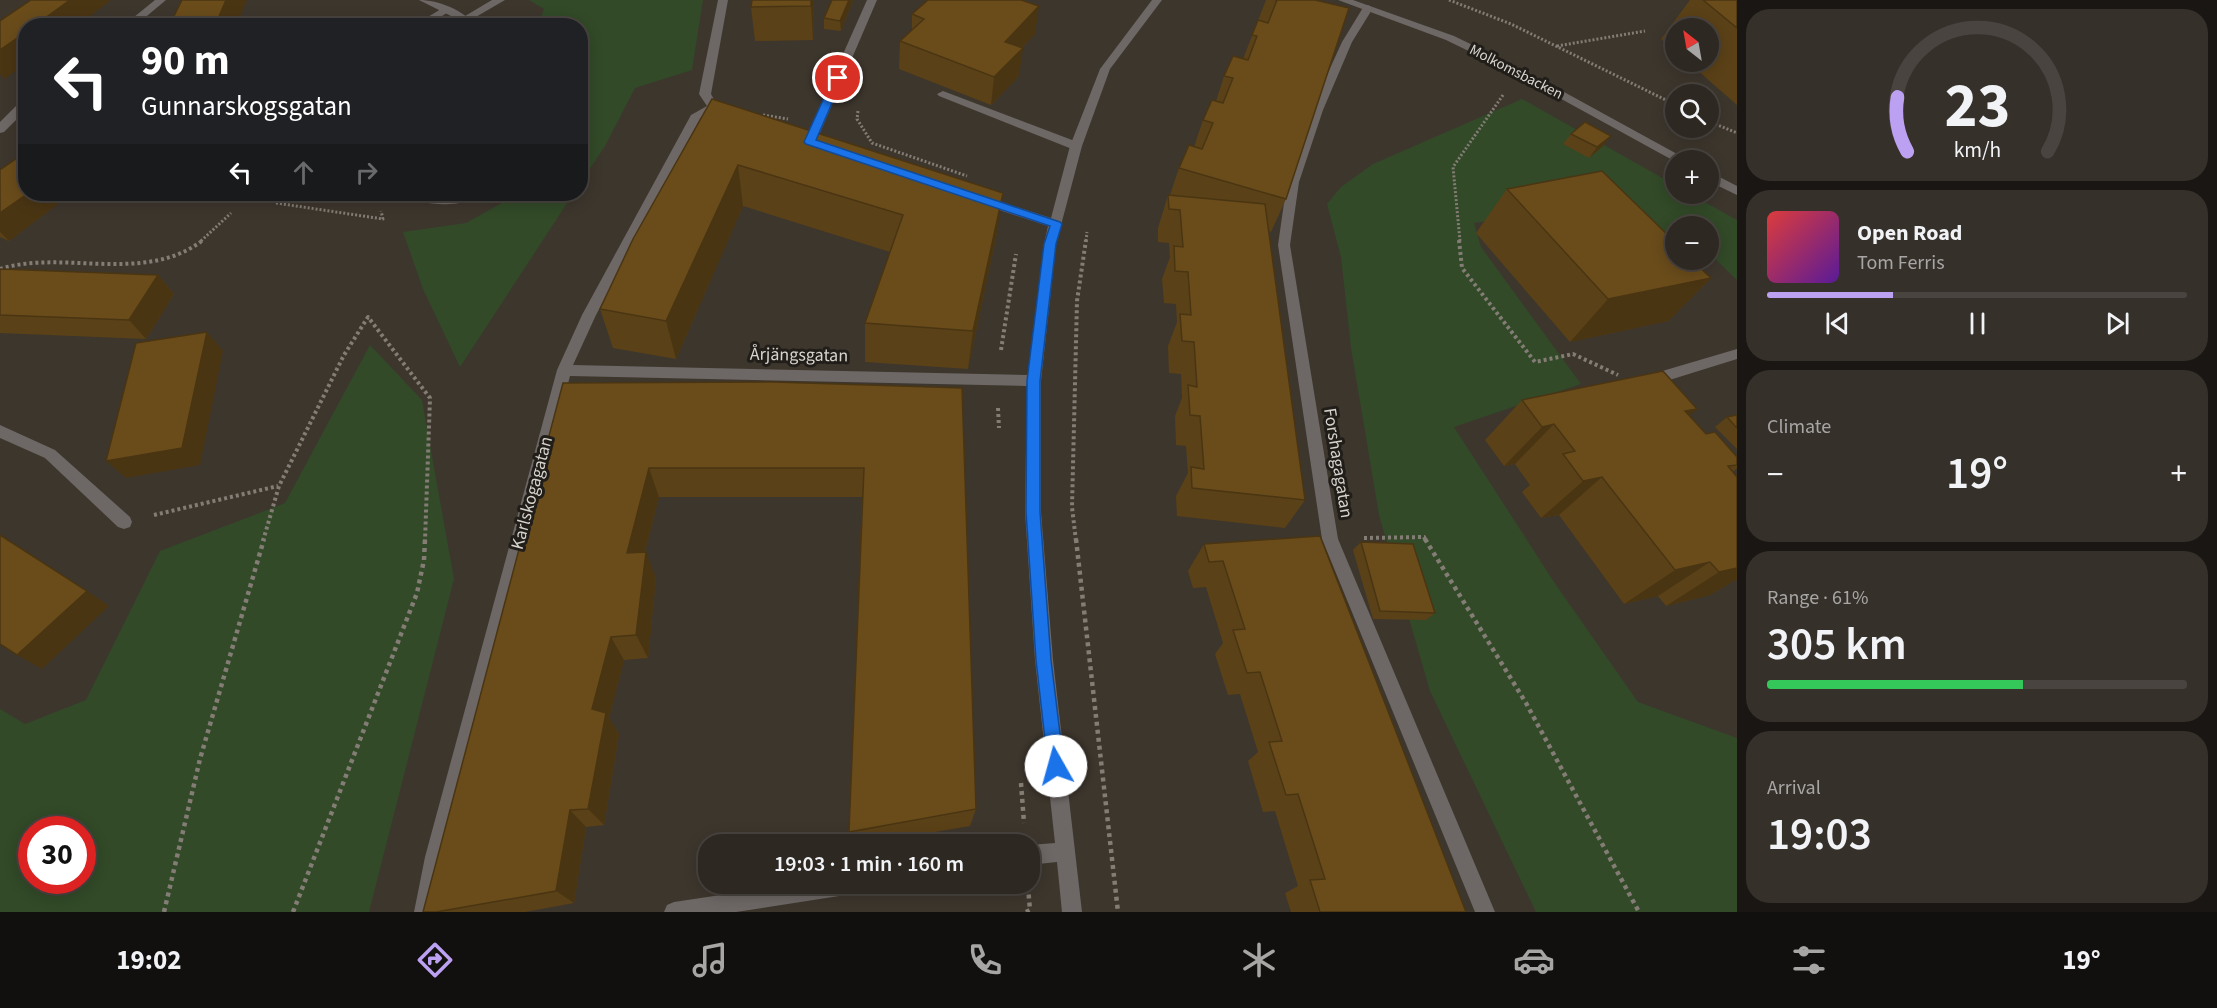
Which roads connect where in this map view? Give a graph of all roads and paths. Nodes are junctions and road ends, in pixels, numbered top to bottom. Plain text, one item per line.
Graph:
1 (161, 0) edge
2 (424, 0) edge
3 (500, 0) edge
4 (723, 0) edge
5 (872, 0) edge
6 (1157, 0) edge
7 (1343, 0) edge
8 (1449, 0) edge
9 (1368, 8) junction
10 (446, 9) junction
11 (138, 18) edge
12 (431, 18) edge
13 (461, 18) edge
14 (474, 18) edge
15 (1645, 31) dead end
16 (1556, 46) junction
17 (1520, 72) junction
18 (943, 94) dead end
19 (1665, 100) edge
20 (713, 107) junction
21 (858, 107) dead end
22 (18, 111) edge
23 (728, 115) edge
24 (1719, 126) edge
25 (0, 129) edge
26 (1737, 133) edge
27 (810, 142) edge
28 (1076, 146) junction
29 (1665, 151) edge
30 (971, 177) dead end
31 (1719, 181) edge
32 (1737, 191) edge
33 (967, 194) edge
34 (244, 201) edge
35 (271, 202) dead end
36 (1023, 213) junction
37 (383, 219) dead end
38 (1056, 224) junction
39 (1088, 226) dead end
40 (0, 269) edge
41 (1737, 354) edge
42 (564, 370) junction
43 (996, 378) junction
44 (1034, 381) junction
45 (1640, 388) joint
46 (0, 431) edge
47 (279, 486) junction
48 (124, 522) joint
49 (1330, 539) junction
50 (1066, 851) junction
51 (1040, 854) edge
52 (788, 894) edge
53 (1028, 894) edge
54 (1029, 911) edge
55 (164, 912) edge
56 (293, 912) edge
57 (424, 912) edge
58 (674, 912) edge
59 (1072, 912) edge
60 (1118, 912) edge
61 (1485, 912) edge
62 (1639, 912) edge

1 - 11 street
2 - 10 street
3 - 14 street
4 - 20 street
5 - 27 street
6 - 28 street
7 - 9 street, Molkomsbacken
8 - 16 path
9 - 17 street, Molkomsbacken
9 - 49 street, Forshagagatan
10 - 12 street
10 - 13 street
15 - 16 path
16 - 19 path
17 - 29 street, Molkomsbacken
17 - 45 path
18 - 28 street
20 - 23 street
20 - 42 street, Karlskogagatan
21 - 30 path
22 - 25 street
24 - 26 path
28 - 38 street
31 - 32 street
33 - 36 street
34 - 40 path
35 - 37 path
36 - 38 street
36 - 43 path
38 - 44 street
39 - 60 path
41 - 45 street
42 - 43 street, Årjängsgatan
42 - 57 street, Karlskogagatan
43 - 44 street, Årjängsgatan
44 - 50 street
46 - 48 street
47 - 48 path
47 - 55 path
47 - 56 path
49 - 61 street, Forshagagatan
49 - 62 path
50 - 51 street
50 - 59 street
52 - 58 street
53 - 54 path

